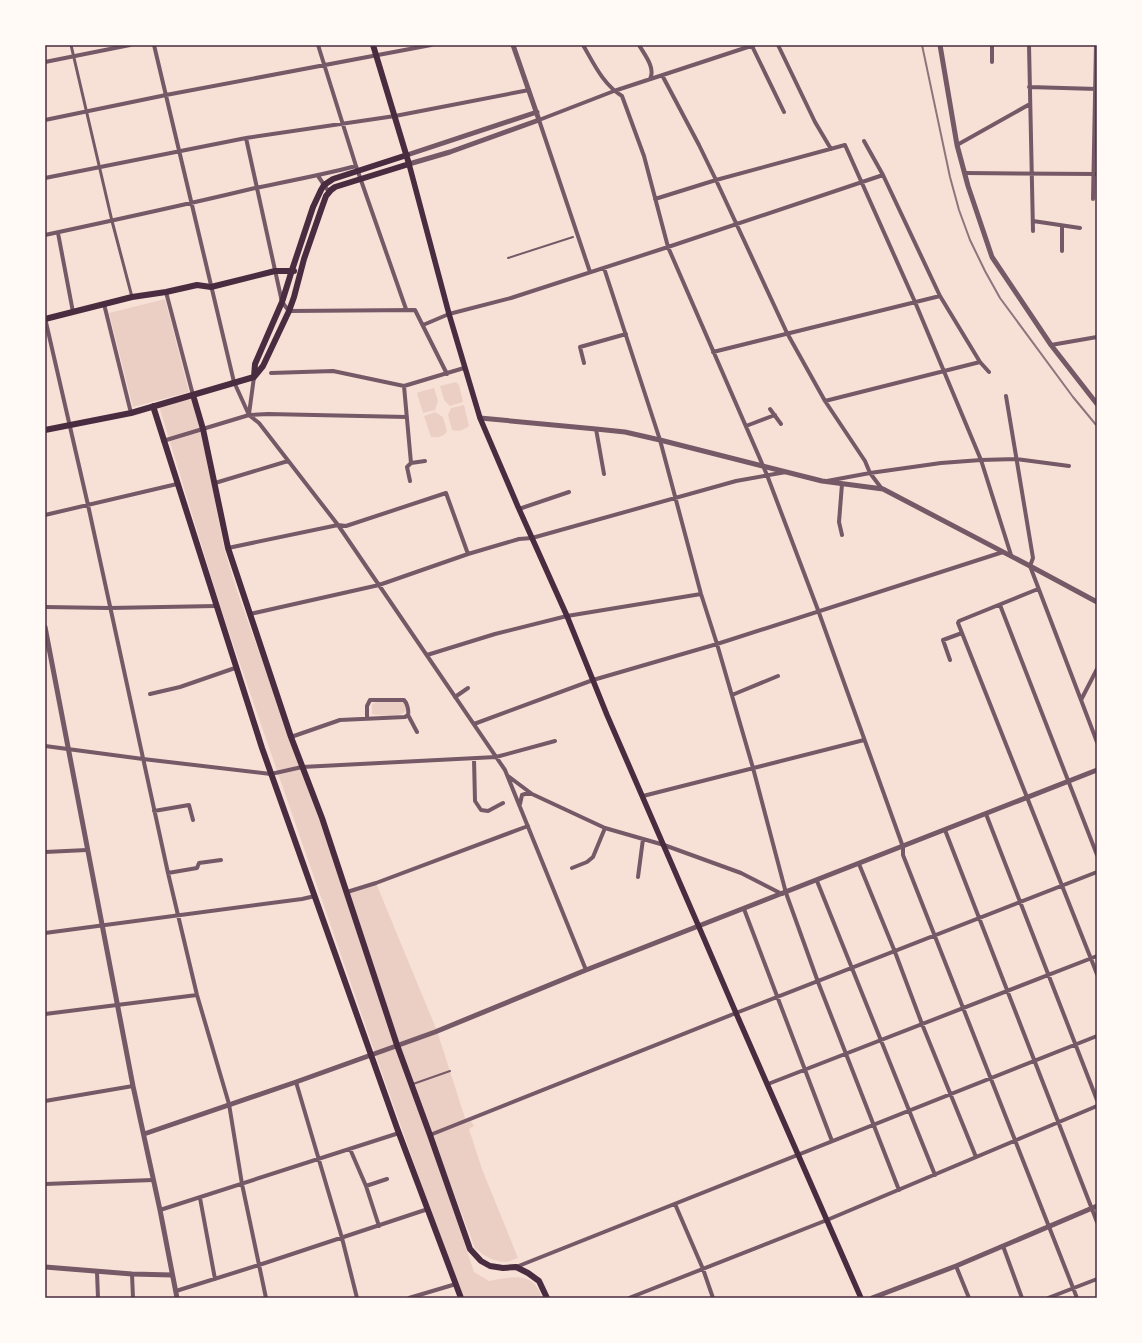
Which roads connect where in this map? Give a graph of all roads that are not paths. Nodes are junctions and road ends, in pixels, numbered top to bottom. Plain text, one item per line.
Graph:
1 (71, 45) edge
2 (130, 45) edge
3 (154, 45) edge
4 (318, 45) edge
5 (373, 45) edge
6 (431, 45) edge
7 (513, 45) edge
8 (583, 45) edge
9 (639, 45) edge
10 (753, 45) edge
11 (778, 45) edge
12 (940, 45) edge
13 (992, 45) edge
14 (1029, 45) edge
15 (1096, 45) edge
16 (74, 56) junction
17 (376, 56) junction
18 (45, 62) edge
19 (992, 62) dead end
20 (325, 66) junction
21 (662, 75) junction
22 (650, 79) junction
23 (1029, 87) junction
24 (1096, 88) edge
25 (529, 90) junction
26 (614, 90) junction
27 (166, 95) junction
28 (1030, 104) junction
29 (86, 111) junction
30 (537, 112) junction
31 (784, 112) dead end
32 (395, 116) junction
33 (45, 120) edge
34 (539, 120) junction
35 (342, 123) junction
36 (246, 138) junction
37 (864, 141) dead end
38 (958, 145) junction
39 (831, 149) junction
40 (179, 150) junction
41 (407, 155) junction
42 (409, 164) junction
43 (99, 167) junction
44 (356, 168) junction
45 (965, 173) junction
46 (1032, 173) junction
47 (1095, 174) edge
48 (883, 175) junction
49 (318, 176) junction
50 (341, 176) junction
51 (45, 178) edge
52 (360, 179) junction
53 (716, 180) junction
54 (862, 183) junction
55 (343, 184) junction
56 (324, 186) junction
57 (256, 188) junction
58 (329, 192) junction
59 (655, 199) junction
60 (1093, 199) dead end
61 (191, 204) junction
62 (313, 207) junction
63 (321, 210) junction
64 (112, 221) junction
65 (1033, 221) junction
66 (308, 222) junction
67 (736, 224) junction
68 (315, 225) junction
69 (1062, 226) junction
70 (1080, 228) dead end
71 (1033, 231) dead end
72 (58, 232) junction
73 (304, 234) junction
74 (45, 235) edge
75 (312, 236) junction
76 (573, 237) dead end
77 (300, 244) junction
78 (308, 247) junction
79 (668, 248) junction
80 (1062, 251) dead end
81 (296, 257) junction
82 (508, 258) dead end
83 (304, 259) junction
84 (604, 268) junction
85 (292, 270) junction
86 (275, 271) junction
87 (301, 272) junction
88 (590, 272) junction
89 (211, 286) junction
90 (166, 292) junction
91 (940, 296) junction
92 (132, 297) junction
93 (282, 302) junction
94 (915, 302) junction
95 (104, 304) junction
96 (406, 309) junction
97 (289, 311) junction
98 (73, 312) junction
99 (449, 314) junction
100 (45, 319) edge
101 (423, 325) junction
102 (787, 333) junction
103 (626, 334) junction
104 (1097, 337) edge
105 (1051, 345) junction
106 (713, 352) junction
107 (980, 362) junction
108 (584, 363) dead end
109 (464, 368) junction
110 (943, 372) junction
111 (989, 372) dead end
112 (271, 373) dead end
113 (447, 374) junction
114 (254, 377) junction
115 (234, 382) junction
116 (404, 386) junction
117 (193, 395) junction
118 (1006, 396) dead end
119 (825, 401) junction
120 (1097, 404) edge
121 (153, 406) junction
122 (770, 409) dead end
123 (131, 413) junction
124 (249, 415) junction
125 (776, 416) junction
126 (407, 417) junction
127 (480, 418) junction
128 (781, 424) dead end
129 (69, 426) junction
130 (746, 426) junction
131 (596, 428) junction
132 (203, 429) junction
133 (45, 430) edge
134 (660, 440) junction
135 (163, 441) junction
136 (1016, 459) junction
137 (981, 460) junction
138 (288, 461) junction
139 (425, 461) dead end
140 (411, 464) junction
141 (762, 466) junction
142 (1068, 466) dead end
143 (786, 472) junction
144 (870, 473) junction
145 (604, 474) dead end
146 (767, 475) junction
147 (410, 481) dead end
148 (822, 481) junction
149 (215, 482) junction
150 (177, 484) junction
151 (842, 484) junction
152 (883, 490) junction
153 (569, 492) dead end
154 (676, 498) junction
155 (88, 505) junction
156 (519, 509) junction
157 (45, 515) edge
158 (338, 525) junction
159 (842, 535) dead end
160 (532, 538) junction
161 (228, 548) junction
162 (1003, 552) junction
163 (468, 554) junction
164 (1011, 555) junction
165 (1030, 566) junction
166 (379, 585) junction
167 (1038, 589) junction
168 (701, 594) junction
169 (1097, 602) edge
170 (1000, 605) junction
171 (216, 606) junction
172 (45, 607) edge
173 (109, 608) junction
174 (818, 610) junction
175 (250, 614) junction
176 (567, 616) junction
177 (45, 627) edge
178 (962, 633) junction
179 (717, 644) junction
180 (427, 655) junction
181 (950, 660) dead end
182 (235, 668) junction
183 (1097, 669) edge
184 (778, 676) dead end
185 (593, 680) junction
186 (468, 688) dead end
187 (150, 694) dead end
188 (732, 695) junction
189 (455, 697) junction
190 (1081, 700) junction
191 (408, 715) junction
192 (367, 718) junction
193 (474, 724) junction
194 (417, 732) dead end
195 (293, 737) junction
196 (864, 740) junction
197 (555, 741) dead end
198 (1097, 742) edge
199 (45, 746) edge
200 (69, 750) junction
201 (496, 757) junction
202 (143, 759) junction
203 (474, 759) junction
204 (302, 767) junction
205 (753, 768) junction
206 (1097, 770) edge
207 (271, 774) junction
208 (508, 776) junction
209 (1068, 782) junction
210 (532, 794) junction
211 (643, 796) junction
212 (1027, 798) junction
213 (503, 803) dead end
214 (520, 807) junction
215 (154, 811) junction
216 (986, 814) junction
217 (193, 820) dead end
218 (528, 826) junction
219 (605, 828) junction
220 (945, 830) junction
221 (643, 839) junction
222 (664, 845) junction
223 (903, 847) junction
224 (87, 850) junction
225 (45, 852) edge
226 (1097, 855) edge
227 (221, 860) dead end
228 (859, 864) junction
229 (572, 868) dead end
230 (1097, 872) edge
231 (168, 873) junction
232 (638, 877) dead end
233 (817, 881) junction
234 (1062, 886) junction
235 (347, 892) junction
236 (784, 893) junction
237 (315, 896) junction
238 (1020, 902) junction
239 (744, 909) junction
240 (178, 915) junction
241 (980, 918) junction
242 (102, 926) junction
243 (700, 927) junction
244 (45, 933) edge
245 (935, 936) junction
246 (895, 952) junction
247 (1097, 956) edge
248 (1091, 959) junction
249 (853, 968) junction
250 (586, 970) junction
251 (1097, 974) edge
252 (1048, 975) junction
253 (818, 982) junction
254 (1008, 991) junction
255 (197, 995) junction
256 (779, 997) junction
257 (118, 1006) junction
258 (963, 1009) junction
259 (736, 1013) junction
260 (45, 1014) edge
261 (922, 1024) junction
262 (1097, 1036) edge
263 (882, 1040) junction
264 (1075, 1044) junction
265 (397, 1045) junction
266 (371, 1054) junction
267 (846, 1054) junction
268 (1035, 1061) junction
269 (806, 1070) junction
270 (450, 1071) dead end
271 (990, 1078) junction
272 (296, 1082) junction
273 (412, 1084) junction
274 (768, 1084) junction
275 (133, 1086) junction
276 (950, 1094) junction
277 (1097, 1100) edge
278 (45, 1101) edge
279 (229, 1104) junction
280 (1097, 1106) edge
281 (908, 1111) junction
282 (1058, 1122) junction
283 (874, 1124) junction
284 (400, 1133) junction
285 (144, 1134) junction
286 (430, 1135) junction
287 (832, 1141) junction
288 (1015, 1141) junction
289 (350, 1149) junction
290 (798, 1154) junction
291 (976, 1157) junction
292 (318, 1160) junction
293 (935, 1175) junction
294 (387, 1179) dead end
295 (153, 1180) junction
296 (45, 1184) edge
297 (242, 1184) junction
298 (366, 1186) junction
299 (899, 1190) junction
300 (200, 1198) junction
301 (675, 1204) junction
302 (1094, 1207) edge
303 (160, 1210) junction
304 (428, 1210) junction
305 (827, 1220) junction
306 (1097, 1222) edge
307 (379, 1226) junction
308 (1048, 1227) junction
309 (342, 1238) junction
310 (1003, 1246) junction
311 (259, 1265) junction
312 (956, 1266) junction
313 (516, 1267) junction
314 (45, 1268) edge
315 (703, 1269) junction
316 (97, 1272) junction
317 (132, 1274) junction
318 (172, 1275) junction
319 (215, 1279) junction
320 (1097, 1279) edge
321 (456, 1284) junction
322 (1073, 1289) junction
323 (176, 1291) junction
324 (98, 1298) edge
325 (133, 1298) edge
326 (177, 1298) edge
327 (266, 1298) edge
328 (357, 1298) edge
329 (409, 1298) edge
330 (461, 1298) edge
331 (547, 1298) edge
332 (629, 1298) edge
333 (713, 1298) edge
334 (861, 1298) edge
335 (872, 1298) edge
336 (969, 1298) edge
337 (1022, 1298) edge
338 (1048, 1298) edge
339 (1077, 1298) edge

1 - 16 street
2 - 16 street
3 - 27 street
4 - 20 street
5 - 17 main road
6 - 17 street
7 - 25 street
8 - 26 street
9 - 22 street
10 - 21 street
10 - 31 street
11 - 39 street
12 - 38 street
13 - 19 street
14 - 23 street
15 - 24 street
16 - 18 street
16 - 29 street
17 - 20 street
17 - 32 main road
20 - 27 street
20 - 35 street
21 - 22 street
21 - 53 street
22 - 26 street
23 - 24 street
23 - 28 street
24 - 47 street
25 - 30 street
25 - 32 street
26 - 34 street
26 - 59 street
27 - 29 street
27 - 40 street
28 - 38 street
28 - 46 street
29 - 33 street
29 - 43 street
30 - 34 street
30 - 41 street
32 - 35 street
32 - 41 main road
34 - 42 street
34 - 88 street
35 - 36 street
35 - 44 street
36 - 40 street
36 - 57 street
37 - 48 street
38 - 45 street
39 - 53 street
39 - 54 street
40 - 43 street
40 - 61 street
41 - 42 main road
41 - 44 main road
42 - 52 main road
42 - 99 main road
43 - 51 street
43 - 64 street
44 - 49 street
44 - 50 main road
44 - 52 street
45 - 46 street
45 - 105 street
46 - 47 street
46 - 65 street
47 - 60 street
48 - 54 street
48 - 91 street
49 - 56 street
49 - 57 street
50 - 55 main road
50 - 56 main road
52 - 55 main road
52 - 96 street
53 - 59 street
53 - 67 street
54 - 67 street
54 - 94 street
55 - 58 main road
56 - 58 street
56 - 62 main road
57 - 61 street
57 - 86 street
58 - 63 main road
59 - 79 street
61 - 64 street
61 - 89 street
62 - 63 main road
62 - 66 main road
63 - 68 main road
64 - 72 street
64 - 92 street
65 - 69 street
65 - 71 street
66 - 68 main road
66 - 73 main road
67 - 79 street
67 - 102 street
68 - 75 main road
69 - 70 street
69 - 80 street
72 - 74 street
72 - 98 street
73 - 75 main road
73 - 77 main road
75 - 78 main road
76 - 82 lane
77 - 78 main road
77 - 81 main road
78 - 83 main road
79 - 84 street
79 - 106 street
81 - 83 main road
81 - 85 main road
83 - 87 main road
84 - 88 street
84 - 103 street
85 - 86 main road
85 - 87 main road
85 - 93 main road
86 - 89 main road
86 - 93 street
87 - 97 main road
88 - 99 street
89 - 90 main road
89 - 115 street
90 - 92 main road
90 - 117 street
91 - 94 street
91 - 107 street
92 - 95 main road
93 - 97 street
93 - 114 main road
94 - 102 street
94 - 110 street
95 - 98 main road
95 - 123 street
96 - 97 street
96 - 101 street
97 - 114 main road
98 - 100 main road
99 - 101 street
99 - 109 main road
100 - 129 street
101 - 113 street
102 - 106 street
102 - 119 street
103 - 108 street
103 - 134 street
104 - 105 street
105 - 120 street
106 - 130 street
107 - 110 street
107 - 111 street
109 - 113 street
109 - 127 main road
110 - 119 street
110 - 137 street
112 - 116 street
113 - 116 street
114 - 115 main road
114 - 124 street
115 - 117 main road
115 - 124 street
116 - 126 street
117 - 121 main road
117 - 132 main road
118 - 136 street
119 - 144 street
121 - 123 main road
121 - 135 main road
122 - 125 street
123 - 129 main road
124 - 126 street
124 - 132 street
124 - 138 street
125 - 128 street
125 - 130 street
126 - 140 street
127 - 131 street
127 - 156 main road
129 - 133 main road
129 - 155 street
130 - 141 street
131 - 134 street
131 - 145 street
132 - 135 street
132 - 149 main road
134 - 141 street
134 - 154 street
135 - 150 main road
136 - 137 street
136 - 142 street
136 - 165 street
137 - 144 street
137 - 164 street
138 - 149 street
138 - 158 street
139 - 140 street
140 - 147 street
141 - 143 street
141 - 146 street
143 - 146 street
143 - 148 street
144 - 148 street
144 - 152 street
146 - 154 street
146 - 174 street
148 - 151 street
149 - 161 main road
150 - 155 street
150 - 171 main road
151 - 152 street
151 - 159 street
152 - 162 street
153 - 156 street
154 - 160 street
154 - 168 street
155 - 157 street
155 - 173 street
156 - 160 main road
158 - 161 street
158 - 163 street
158 - 166 street
160 - 163 street
160 - 176 main road
161 - 175 main road
162 - 164 street
162 - 174 street
163 - 166 street
164 - 165 street
165 - 167 street
165 - 169 street
166 - 175 street
166 - 180 street
167 - 170 street
167 - 190 street
168 - 176 street
168 - 179 street
170 - 178 street
170 - 209 street
171 - 173 street
171 - 182 main road
172 - 173 street
173 - 202 street
174 - 179 street
174 - 196 street
175 - 195 main road
176 - 180 street
176 - 185 main road
177 - 200 street
178 - 181 street
178 - 212 street
179 - 185 street
179 - 188 street
180 - 189 street
182 - 187 street
182 - 207 main road
183 - 190 street
184 - 188 street
185 - 193 street
185 - 211 main road
186 - 189 street
188 - 205 street
189 - 193 street
190 - 198 street
191 - 192 street
191 - 192 street
191 - 194 street
192 - 195 street
193 - 201 street
195 - 204 main road
196 - 205 street
196 - 223 street
197 - 201 street
199 - 200 street
200 - 202 street
200 - 224 street
201 - 203 street
201 - 208 street
202 - 207 street
202 - 215 street
203 - 204 street
203 - 213 street
204 - 207 street
204 - 235 main road
205 - 211 street
205 - 236 street
206 - 209 street
207 - 237 main road
208 - 210 street
208 - 214 street
209 - 212 street
209 - 226 street
210 - 214 street
210 - 219 street
211 - 222 main road
212 - 216 street
212 - 234 street
214 - 218 street
215 - 217 street
215 - 231 street
216 - 220 street
216 - 238 street
218 - 235 street
218 - 250 street
219 - 221 street
219 - 229 street
220 - 223 street
220 - 241 street
221 - 222 street
221 - 232 street
222 - 236 street
222 - 243 main road
223 - 228 street
223 - 245 street
224 - 225 street
224 - 242 street
227 - 231 street
228 - 233 street
228 - 246 street
230 - 234 street
231 - 240 street
233 - 236 street
233 - 249 street
234 - 238 street
234 - 248 street
235 - 265 main road
236 - 239 street
236 - 253 street
237 - 240 street
237 - 266 main road
238 - 241 street
238 - 252 street
239 - 243 street
239 - 256 street
240 - 242 street
240 - 255 street
241 - 245 street
241 - 254 street
242 - 244 street
242 - 257 street
243 - 250 street
243 - 259 main road
245 - 246 street
245 - 258 street
246 - 249 street
246 - 261 street
247 - 248 street
248 - 251 street
248 - 252 street
249 - 253 street
249 - 263 street
250 - 265 street
252 - 254 street
252 - 264 street
253 - 256 street
253 - 267 street
254 - 258 street
254 - 268 street
255 - 257 street
255 - 279 street
256 - 259 street
256 - 269 street
257 - 260 street
257 - 275 street
258 - 261 street
258 - 271 street
259 - 274 main road
259 - 286 street
261 - 263 street
261 - 276 street
262 - 264 street
263 - 267 street
263 - 281 street
264 - 268 street
264 - 277 street
265 - 266 street
265 - 273 main road
266 - 272 street
266 - 284 main road
267 - 269 street
267 - 283 street
268 - 271 street
268 - 282 street
269 - 274 street
269 - 287 street
270 - 273 lane
271 - 276 street
271 - 288 street
272 - 279 street
272 - 292 street
273 - 286 main road
274 - 290 main road
275 - 278 street
275 - 285 street
276 - 281 street
276 - 291 street
279 - 285 street
279 - 297 street
280 - 282 street
281 - 283 street
281 - 293 street
282 - 288 street
282 - 302 street
283 - 287 street
283 - 299 street
284 - 289 street
284 - 304 main road
285 - 295 street
286 - 313 main road
287 - 290 street
288 - 291 street
288 - 308 street
289 - 292 street
289 - 298 street
290 - 301 street
290 - 305 main road
291 - 293 street
292 - 297 street
292 - 309 street
293 - 299 street
294 - 298 street
295 - 296 street
295 - 303 street
297 - 300 street
297 - 311 street
298 - 307 street
299 - 305 street
300 - 303 street
300 - 319 street
301 - 313 street
301 - 315 street
302 - 306 street
302 - 308 street
303 - 318 street
304 - 307 street
304 - 321 main road
305 - 315 street
305 - 334 main road
307 - 309 street
308 - 310 street
308 - 322 street
309 - 311 street
309 - 328 street
310 - 312 street
310 - 337 street
311 - 319 street
311 - 327 street
312 - 335 street
312 - 336 street
313 - 331 main road
314 - 316 street
315 - 332 street
315 - 333 street
316 - 317 street
316 - 324 street
317 - 318 street
317 - 325 street
318 - 323 street
319 - 323 street
320 - 322 street
321 - 329 street
321 - 330 main road
322 - 338 street
322 - 339 street
323 - 326 street

